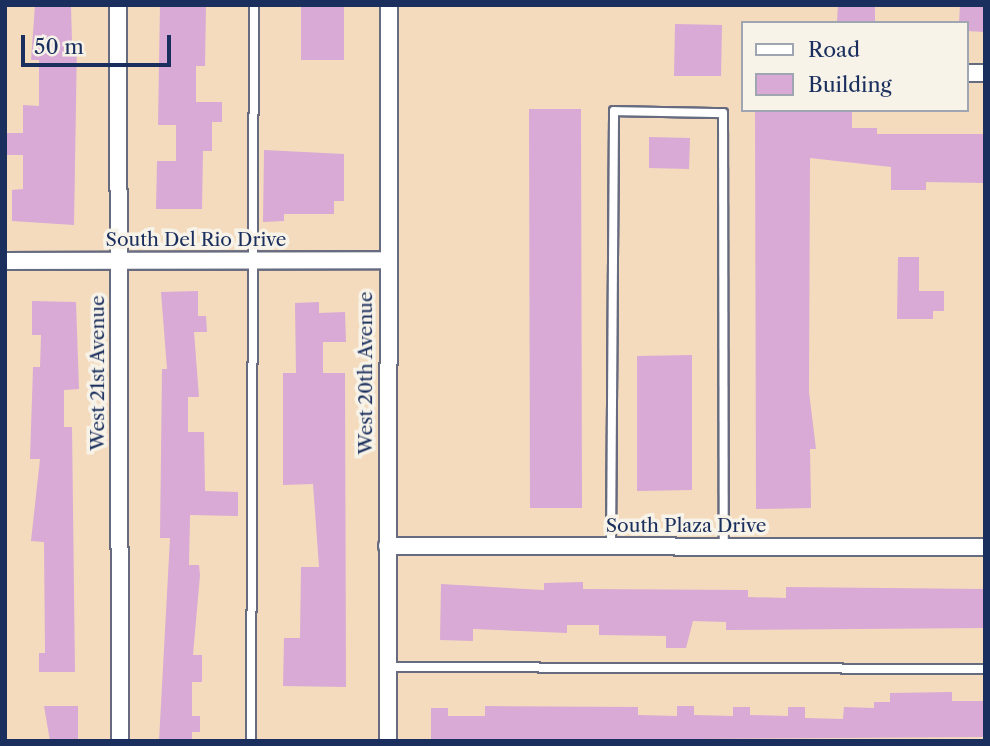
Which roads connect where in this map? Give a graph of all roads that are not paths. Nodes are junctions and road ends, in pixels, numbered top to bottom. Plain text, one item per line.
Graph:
1 (118, 5) edge
2 (254, 5) edge
3 (389, 5) edge
4 (388, 260) junction
5 (5, 261) edge
6 (253, 261) junction
7 (119, 262) junction
8 (387, 547) junction
9 (611, 547) junction
10 (724, 547) junction
11 (985, 547) edge
12 (387, 667) junction
13 (985, 669) edge
14 (120, 741) edge
15 (251, 741) edge
16 (388, 741) edge

1 - 7 street, West 21st Avenue
2 - 6 lane
3 - 4 street, West 20th Avenue
4 - 6 street, South Del Rio Drive
4 - 8 street, West 20th Avenue
5 - 7 street, South Del Rio Drive
6 - 7 street, South Del Rio Drive
6 - 15 lane
7 - 14 street, West 21st Avenue
8 - 9 street, South Plaza Drive
8 - 12 street, West 20th Avenue
9 - 10 street, South Plaza Drive
9 - 10 lane
10 - 11 street, South Plaza Drive
12 - 13 lane
12 - 16 street, West 20th Avenue

